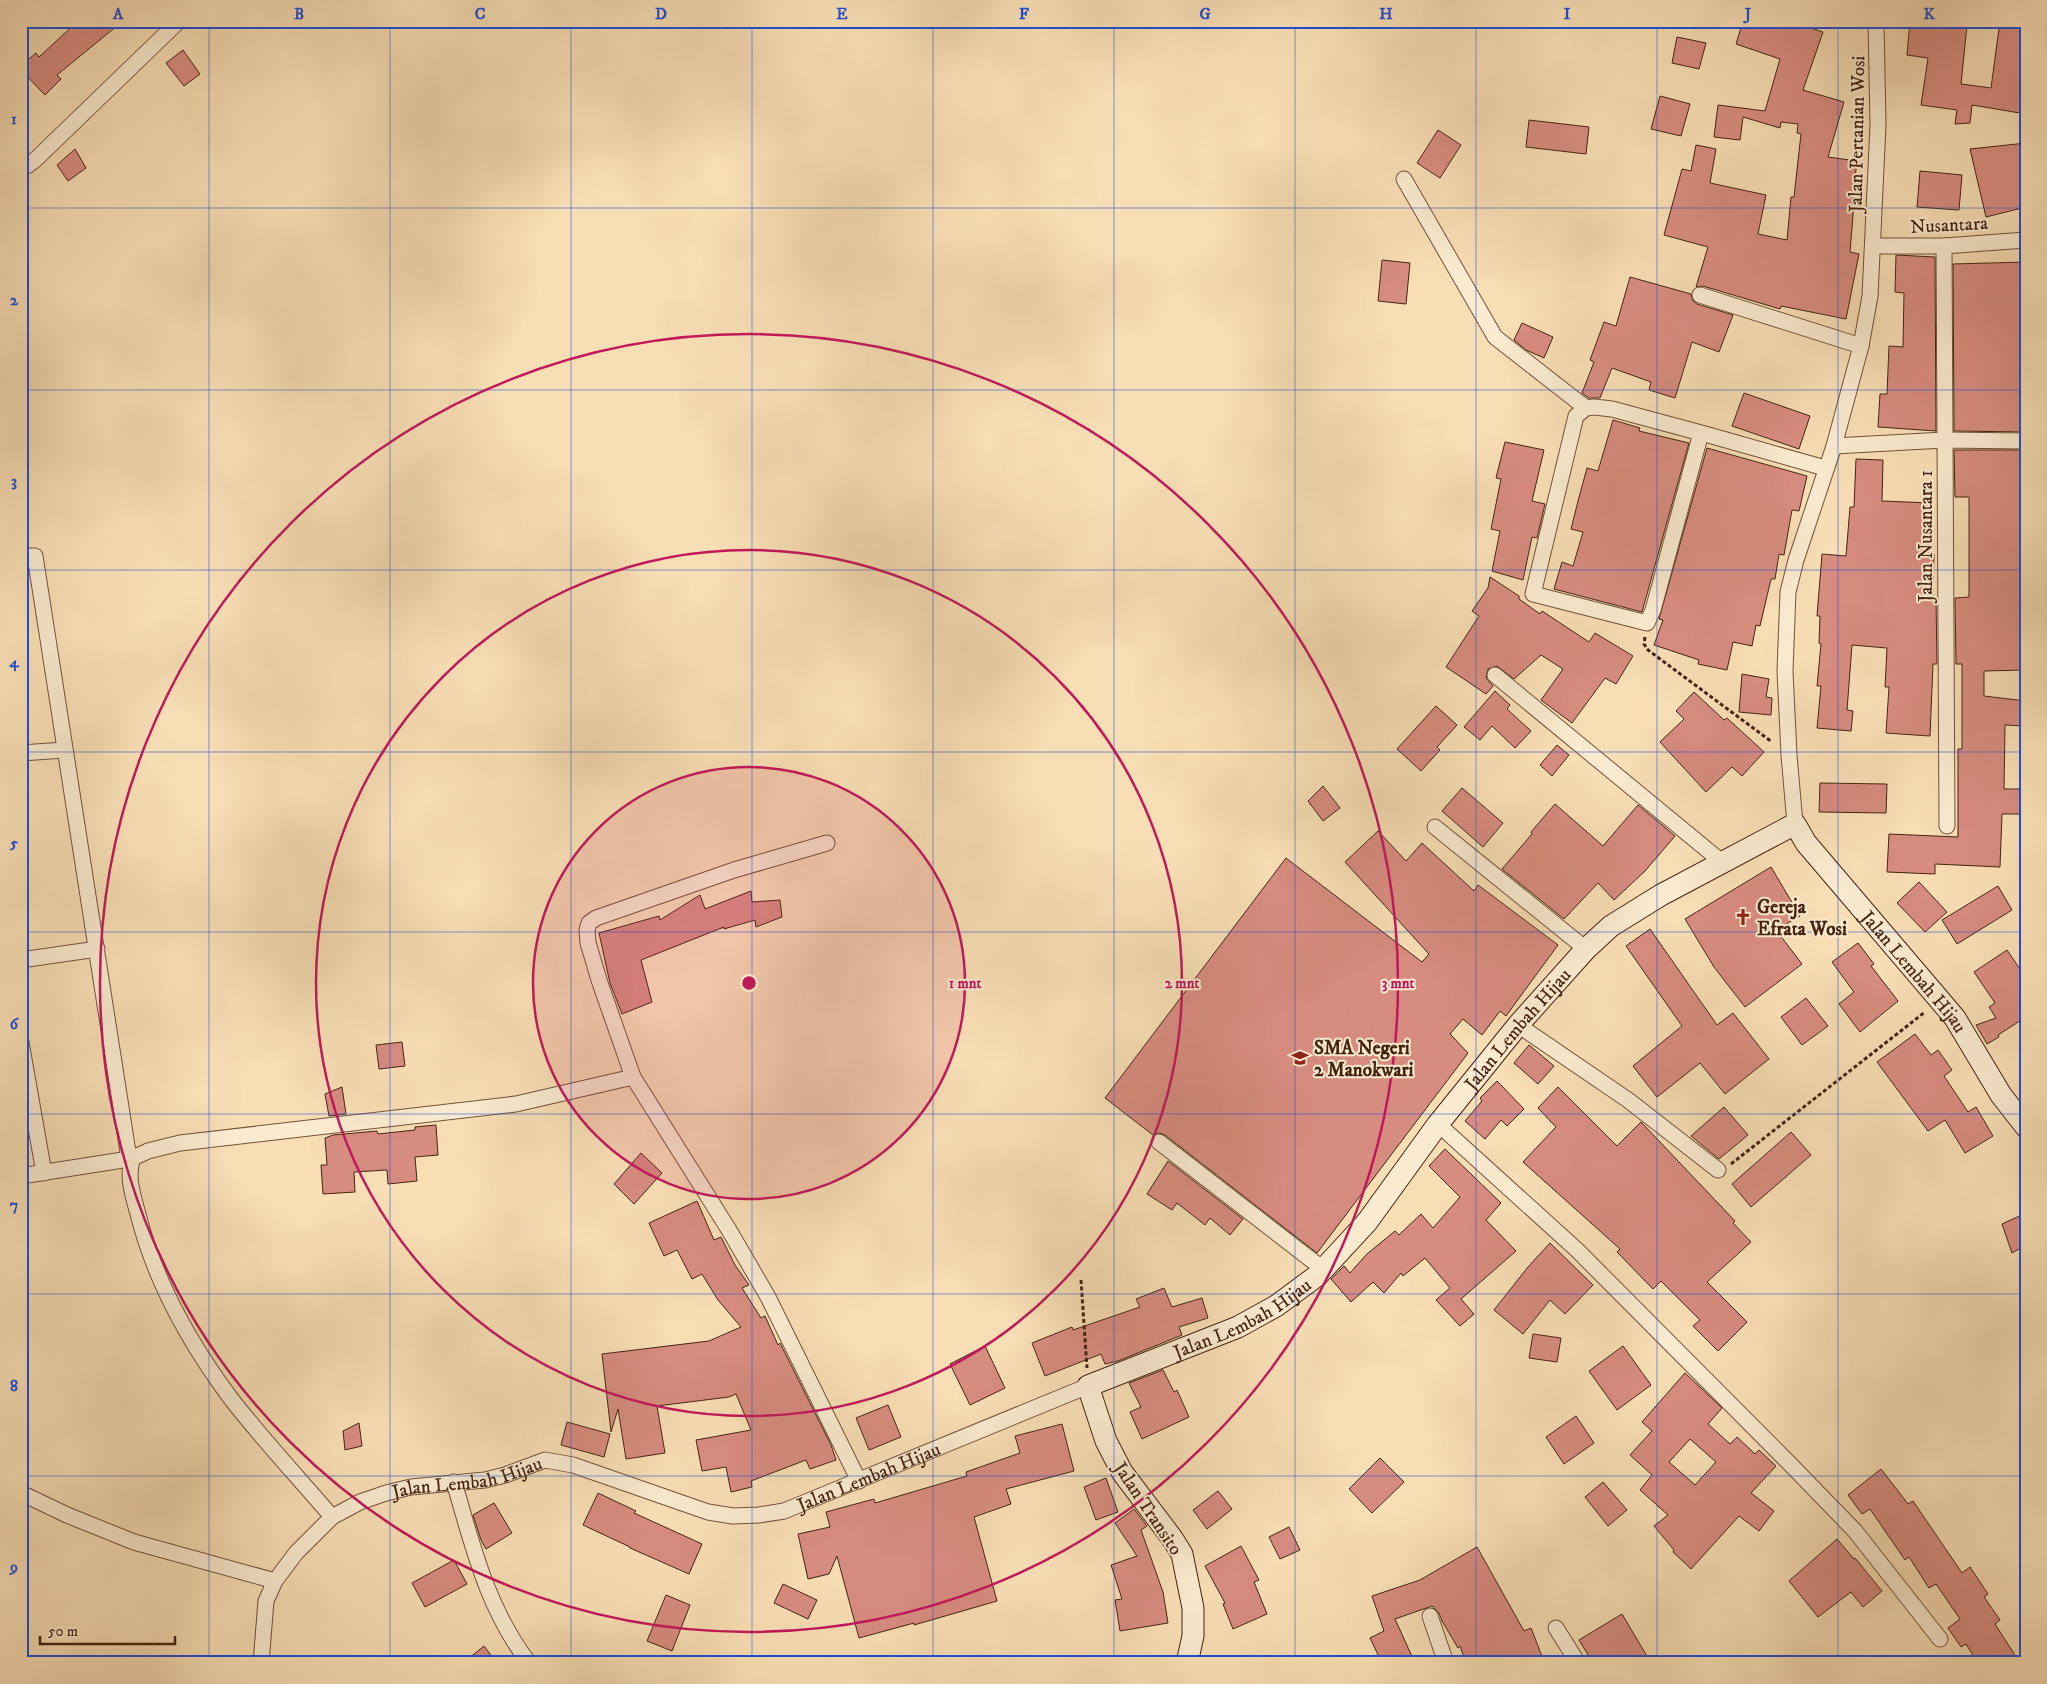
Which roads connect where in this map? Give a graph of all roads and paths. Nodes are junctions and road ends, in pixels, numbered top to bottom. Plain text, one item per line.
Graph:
1 (179, 21) edge
2 (1876, 21) edge
3 (21, 166) edge
4 (1404, 179) dead end
5 (2026, 240) edge
6 (1874, 246) junction
7 (1944, 246) junction
8 (1700, 295) dead end
9 (1861, 346) junction
10 (1586, 408) junction
11 (1702, 433) junction
12 (1944, 440) junction
13 (2026, 440) edge
14 (1834, 446) junction
15 (1825, 468) junction
16 (21, 556) edge
17 (1645, 624) junction
18 (1495, 675) dead end
19 (65, 750) junction
20 (21, 753) edge
21 (1789, 754) junction
22 (1795, 824) junction
23 (1947, 826) dead end
24 (1436, 828) dead end
25 (827, 843) dead end
26 (1722, 862) junction
27 (97, 949) junction
28 (1586, 949) junction
29 (21, 960) edge
30 (1941, 1000) junction
31 (1518, 1025) junction
32 (21, 1042) edge
33 (633, 1077) junction
34 (1438, 1124) junction
35 (2026, 1127) edge
36 (1159, 1142) dead end
37 (130, 1162) junction
38 (1718, 1170) joint
39 (44, 1173) junction
40 (21, 1176) edge
41 (1320, 1272) junction
42 (1081, 1280) dead end
43 (1088, 1386) junction
44 (859, 1481) junction
45 (454, 1482) junction
46 (21, 1494) edge
47 (332, 1517) junction
48 (275, 1581) junction
49 (1430, 1616) dead end
50 (1556, 1628) dead end
51 (1940, 1639) dead end
52 (262, 1663) edge
53 (529, 1663) edge
54 (1187, 1663) edge
55 (1446, 1663) edge
56 (1578, 1663) edge

1 - 3 street
2 - 6 street, Jalan Pertanian Wosi
4 - 10 street
5 - 7 street, Nusantara
6 - 7 street, Nusantara
6 - 9 street, Jalan Pertanian Wosi
7 - 12 street, Jalan Nusantara 1
8 - 9 street
9 - 14 street, Jalan Pertanian Wosi
10 - 11 street
10 - 17 street
11 - 15 street
11 - 17 street
12 - 13 street
12 - 14 street
12 - 23 street, Jalan Nusantara 1
14 - 15 street, Jalan Pertanian Wosi
15 - 21 street, Jalan Pertanian Wosi
16 - 19 street
17 - 21 path
18 - 26 street
19 - 20 street
19 - 27 street
21 - 22 street, Jalan Pertanian Wosi
22 - 26 street, Jalan Lembah Hijau
22 - 30 street, Jalan Lembah Hijau
24 - 28 street
25 - 33 street
26 - 28 street, Jalan Lembah Hijau
27 - 29 street
27 - 37 street
28 - 31 street, Jalan Lembah Hijau
30 - 35 street, Jalan Lembah Hijau
30 - 38 path
31 - 34 street, Jalan Lembah Hijau
31 - 38 street
32 - 39 street
33 - 37 street
33 - 44 street
34 - 41 street, Jalan Lembah Hijau
34 - 51 street
36 - 41 street
37 - 39 street
37 - 47 street
39 - 40 street
41 - 43 street, Jalan Lembah Hijau
42 - 43 path
43 - 44 street, Jalan Lembah Hijau
43 - 54 street, Jalan Transito
44 - 45 street, Jalan Lembah Hijau
45 - 47 street, Jalan Lembah Hijau
45 - 53 street
46 - 48 street
47 - 48 street, Jalan Lembah Hijau
48 - 52 street, Jalan Lembah Hijau
49 - 55 street
50 - 56 street

